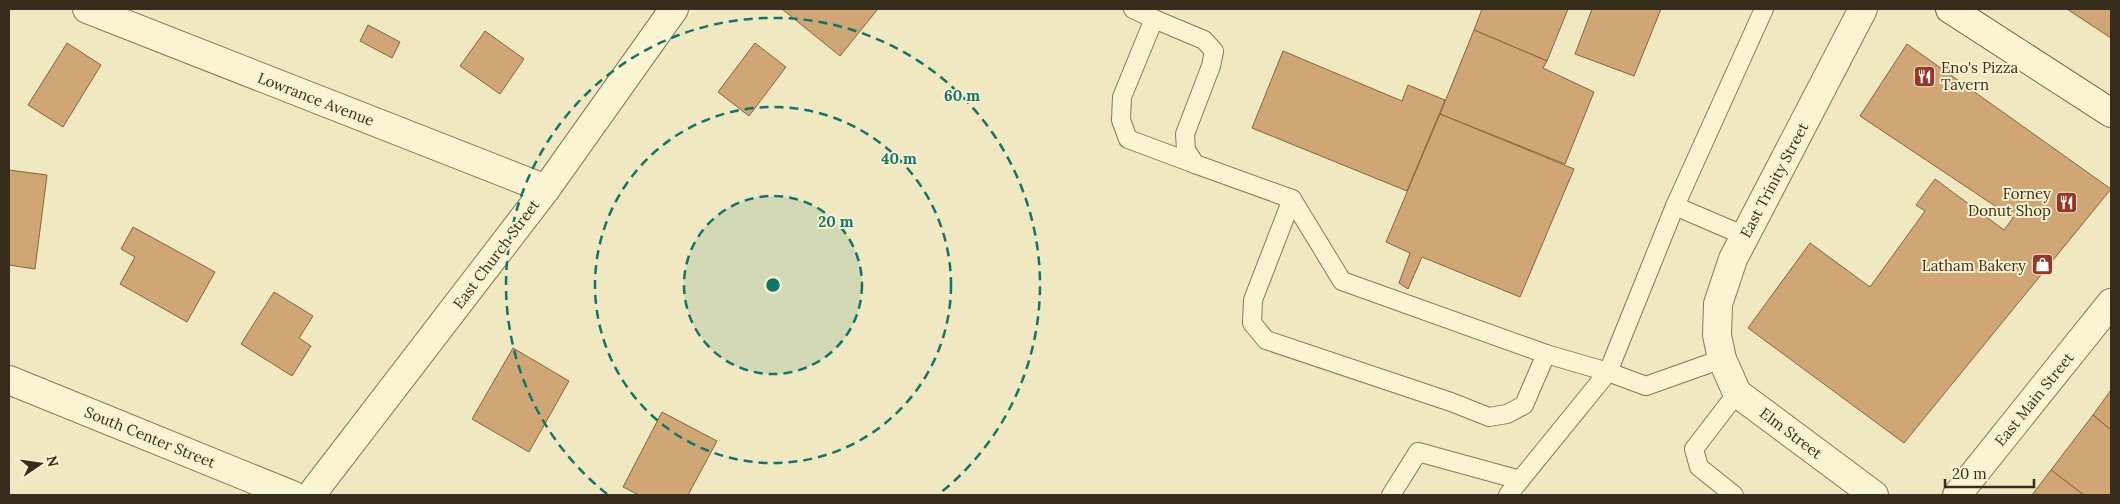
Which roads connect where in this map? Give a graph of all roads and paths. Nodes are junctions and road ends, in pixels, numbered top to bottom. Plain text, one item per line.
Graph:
1 (87, 9) edge
2 (674, 9) edge
3 (1133, 9) edge
4 (1764, 9) edge
5 (1863, 9) edge
6 (1950, 9) edge
7 (1154, 19) junction
8 (2111, 113) edge
9 (1195, 164) junction
10 (546, 189) junction
11 (1292, 199) junction
12 (1675, 206) junction
13 (1745, 236) junction
14 (2111, 303) edge
15 (1546, 354) junction
16 (1722, 359) junction
17 (1608, 372) junction
18 (9, 380) edge
19 (1737, 393) junction
20 (1520, 480) junction
21 (292, 495) edge
22 (311, 495) edge
23 (1391, 495) edge
24 (1508, 495) edge
25 (1734, 495) edge
26 (1874, 495) edge
27 (1957, 495) edge

1 - 10 street, Lowrance Avenue
2 - 10 street, East Church Street
3 - 7 lane
4 - 12 lane
5 - 13 street, East Trinity Street
6 - 8 street
7 - 9 lane
7 - 9 lane
9 - 11 lane
10 - 22 street, East Church Street
11 - 15 lane
11 - 15 lane
12 - 13 lane
12 - 17 lane
13 - 16 street, East Trinity Street
14 - 27 street, East Main Street
15 - 17 lane
16 - 17 lane
16 - 19 street, Elm Street
17 - 20 lane
18 - 21 street, South Center Street
19 - 25 lane
19 - 26 street, Elm Street
20 - 23 lane
20 - 24 lane

